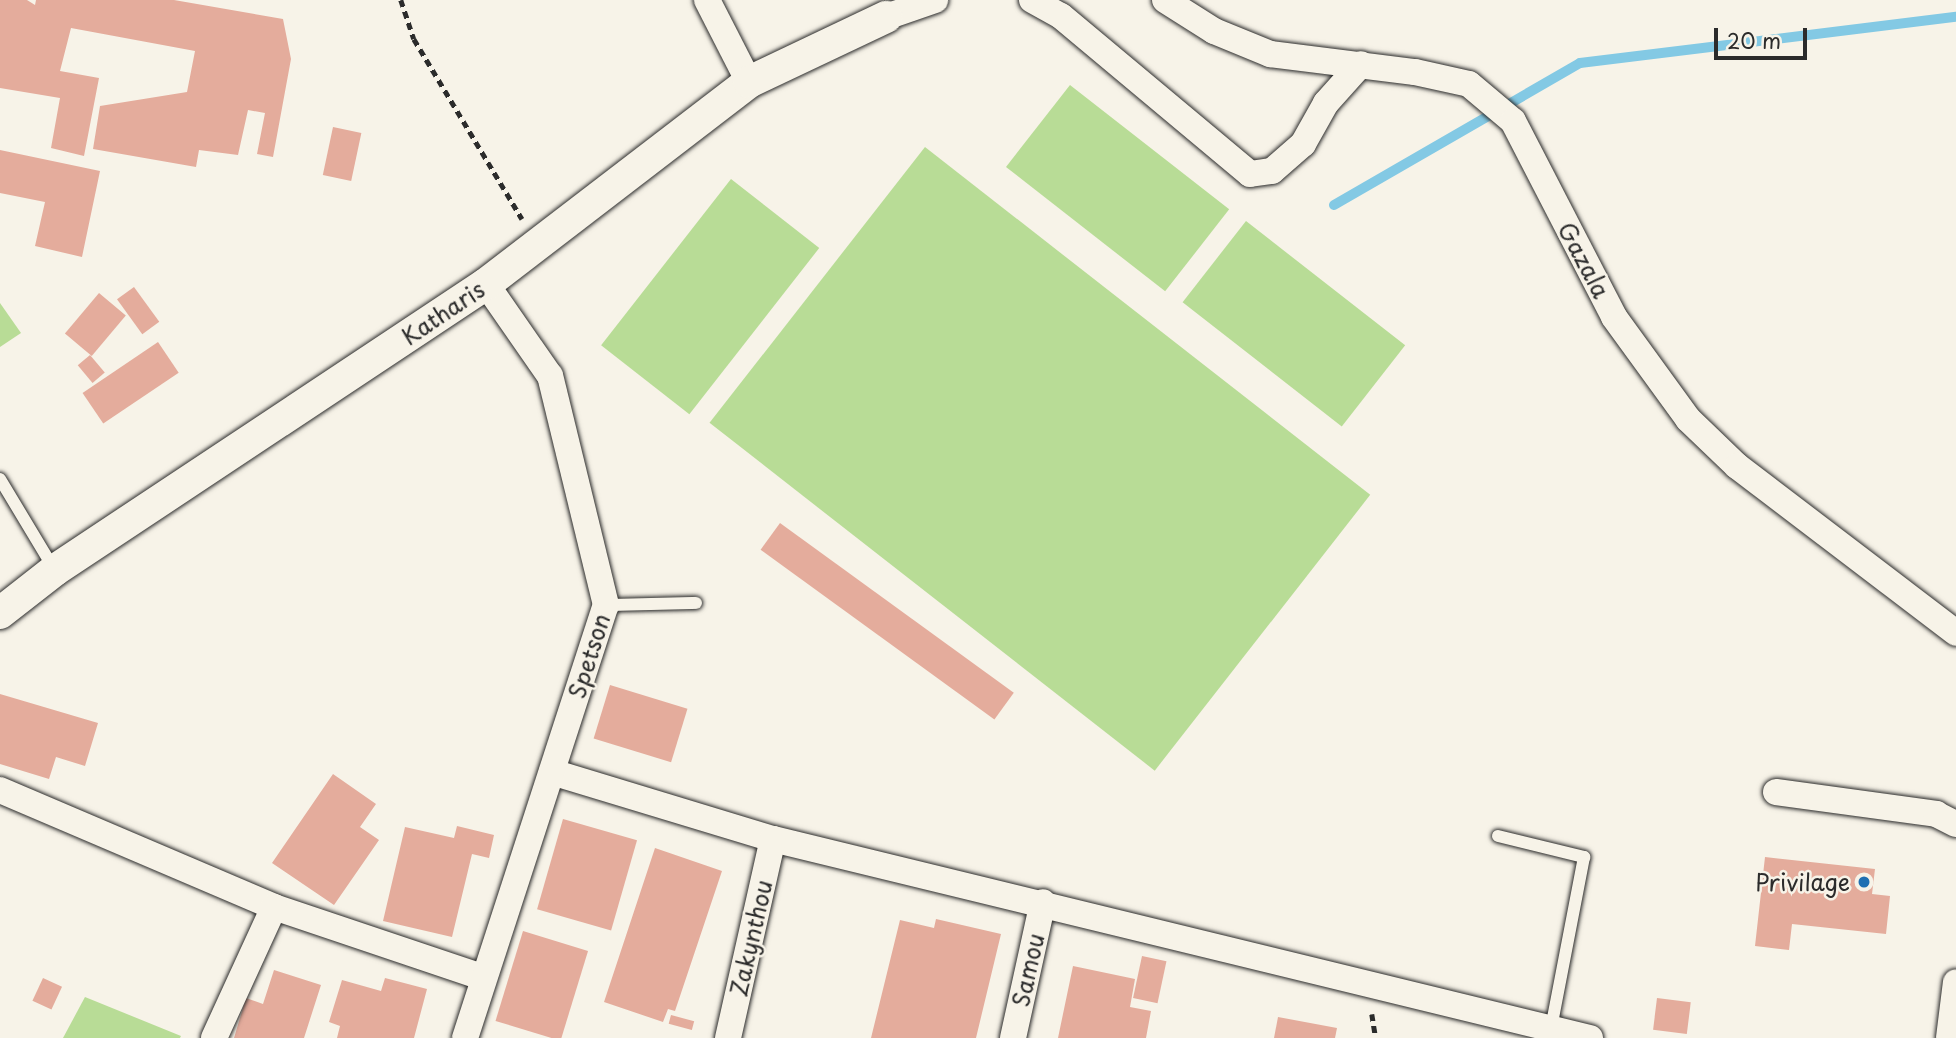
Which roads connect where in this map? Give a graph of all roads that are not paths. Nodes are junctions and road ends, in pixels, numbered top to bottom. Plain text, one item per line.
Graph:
1 (707, 0) edge
2 (935, 0) edge
3 (1032, 0) edge
4 (1165, 0) edge
5 (886, 17) joint
6 (1361, 64) junction
7 (749, 82) junction
8 (486, 284) junction
9 (0, 479) edge
10 (55, 569) junction
11 (696, 603) dead end
12 (607, 605) junction
13 (0, 613) edge
14 (1956, 633) edge
15 (552, 772) junction
16 (0, 790) edge
17 (1776, 792) dead end
18 (1956, 824) edge
19 (1498, 836) dead end
20 (773, 839) junction
21 (1043, 902) junction
22 (274, 907) junction
23 (482, 976) junction
24 (1956, 982) edge
25 (1551, 1028) junction
26 (214, 1038) edge
27 (465, 1038) edge
28 (728, 1038) edge
29 (1013, 1038) edge
30 (1590, 1038) edge
31 (1949, 1038) edge

1 - 7 street
2 - 5 street
3 - 6 street
4 - 6 street, Gazala
5 - 7 street, Katharis
6 - 14 street, Gazala
7 - 8 street, Katharis
8 - 10 street, Katharis
8 - 12 street, Spetson
9 - 10 lane
10 - 13 street, Katharis
11 - 12 lane
12 - 15 street, Spetson
15 - 20 street
15 - 23 street, Spetson
16 - 22 street
17 - 18 street
19 - 25 lane
20 - 21 street
20 - 28 street, Zakynthou
21 - 25 street
21 - 29 street, Samou
22 - 23 street
22 - 26 street
23 - 27 street, Spetson
24 - 31 street
25 - 30 street

